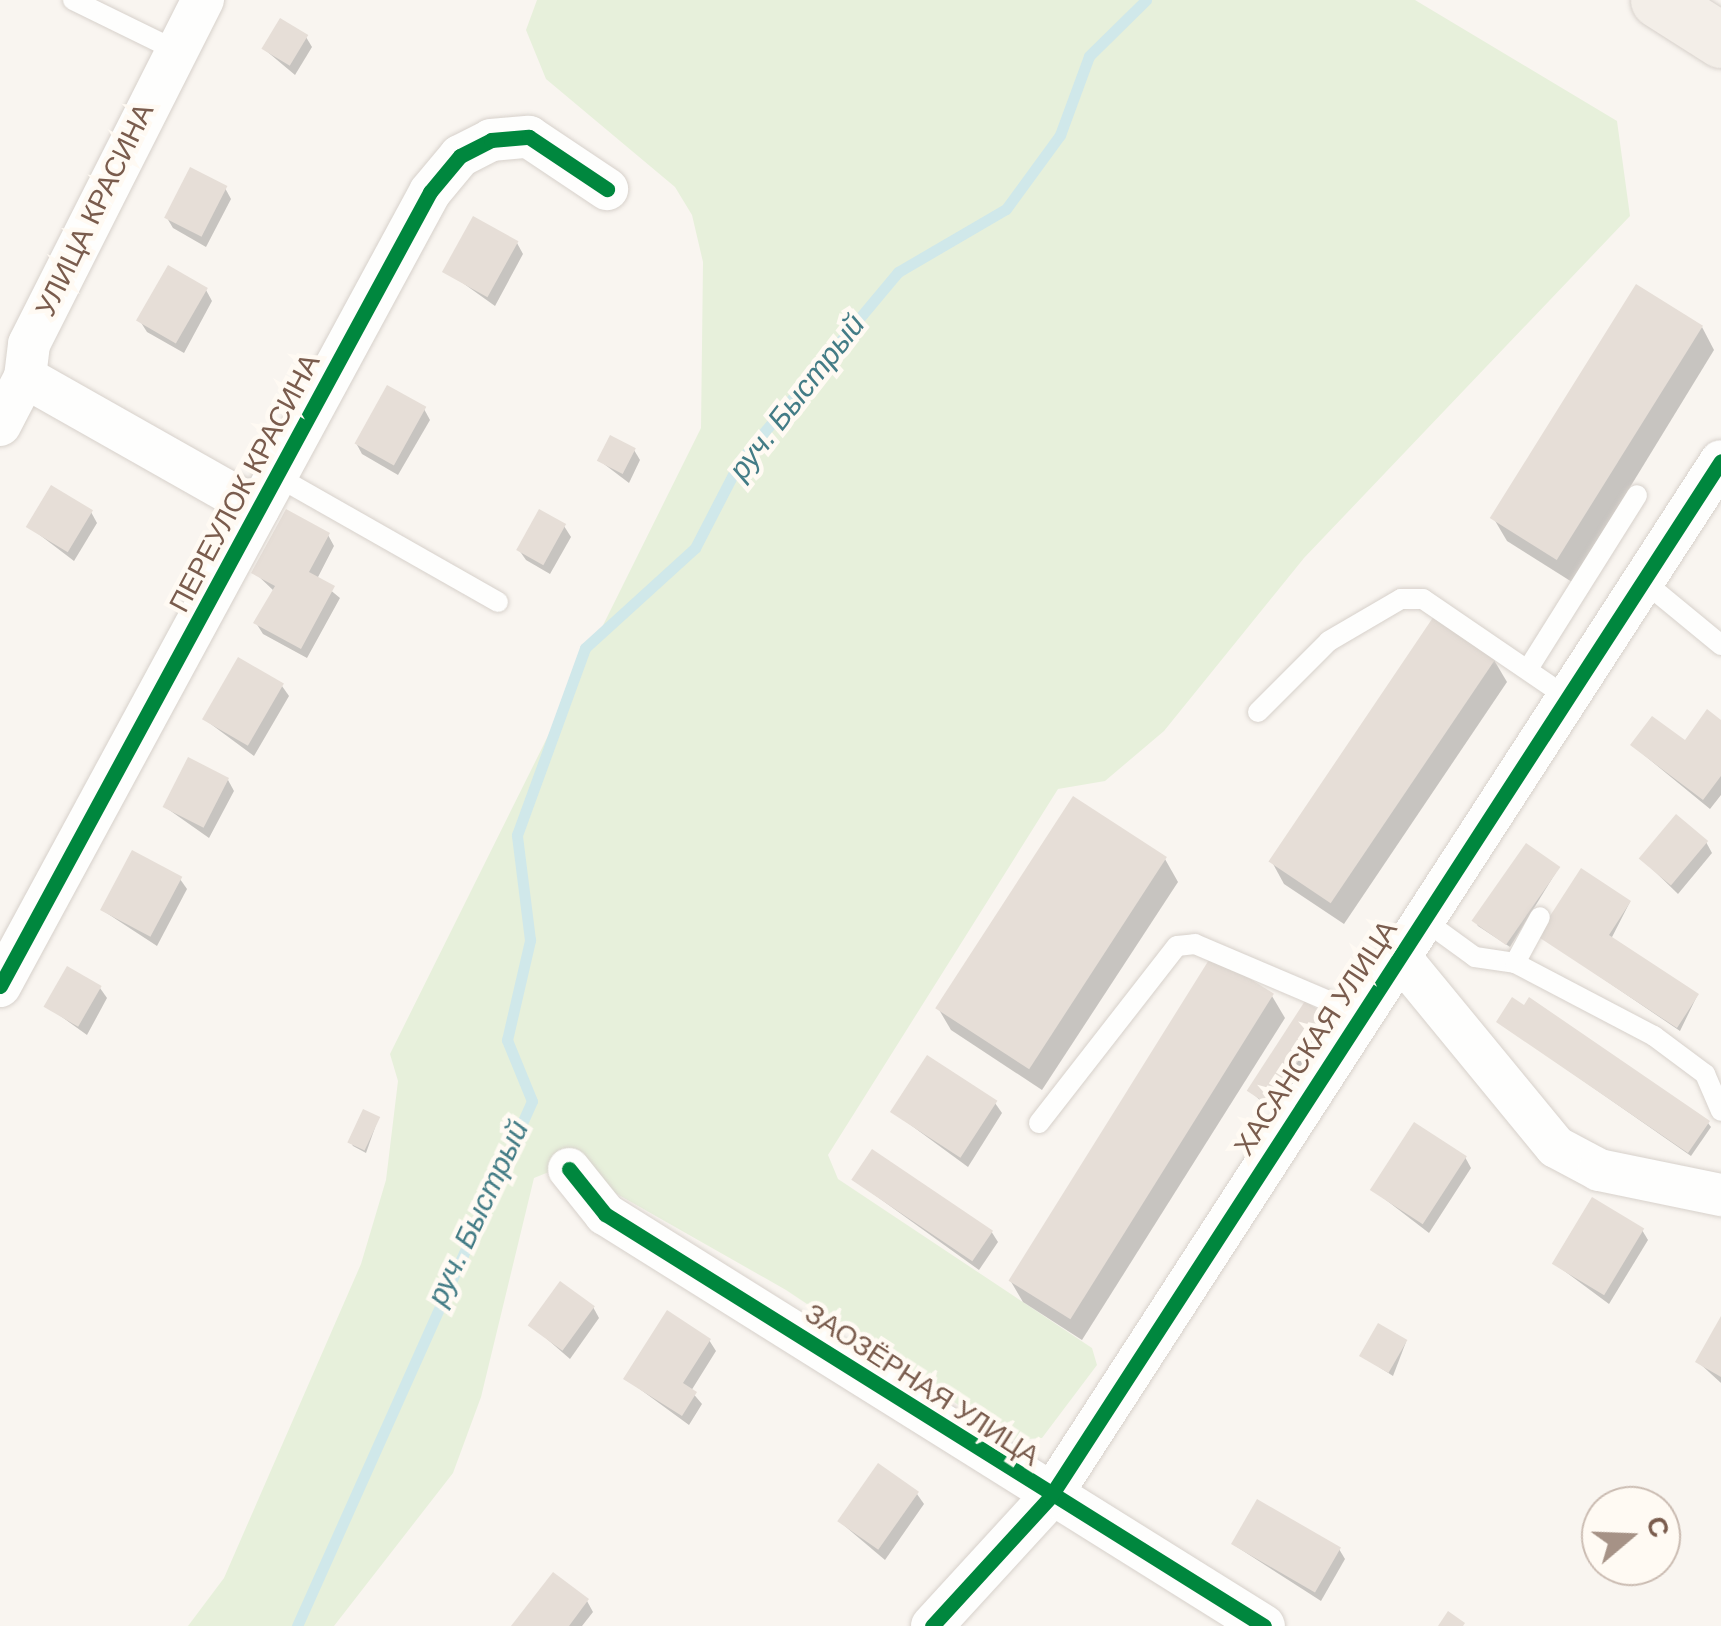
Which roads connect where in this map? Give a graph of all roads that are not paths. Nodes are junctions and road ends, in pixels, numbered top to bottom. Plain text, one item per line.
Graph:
1 (72, 0) edge
2 (124, 0) edge
3 (203, 0) edge
4 (1658, 0) edge
5 (110, 19) junction
6 (1721, 40) edge
7 (175, 50) junction
8 (607, 189) dead end
9 (18, 349) edge
10 (0, 424) edge
11 (1721, 460) edge
12 (268, 493) junction
13 (1637, 495) dead end
14 (1647, 584) junction
15 (498, 602) dead end
16 (1721, 645) edge
17 (1528, 670) junction
18 (1568, 698) junction
19 (1258, 712) dead end
20 (1540, 917) dead end
21 (1424, 920) junction
22 (1399, 956) junction
23 (1515, 963) junction
24 (0, 986) edge
25 (1359, 1014) junction
26 (1721, 1111) edge
27 (1039, 1123) dead end
28 (569, 1169) dead end
29 (1721, 1195) edge
30 (1050, 1497) junction
31 (932, 1626) edge
32 (1264, 1626) edge

1 - 5 lane
2 - 5 lane
3 - 7 street, УЛИЦА КРАСИНА
4 - 6 main road
5 - 7 lane
7 - 9 street, УЛИЦА КРАСИНА
8 - 12 street, ПЕРЕУЛОК КРАСИНА
9 - 10 street, УЛИЦА КРАСИНА
9 - 12 street
11 - 14 street, ХАСАНСКАЯ УЛИЦА
12 - 15 lane
12 - 24 street, ПЕРЕУЛОК КРАСИНА
13 - 17 lane
14 - 16 lane
14 - 18 street, ХАСАНСКАЯ УЛИЦА
17 - 18 lane
17 - 19 lane
18 - 21 street, ХАСАНСКАЯ УЛИЦА
20 - 23 lane
21 - 22 street, ХАСАНСКАЯ УЛИЦА
21 - 23 lane
22 - 25 street, ХАСАНСКАЯ УЛИЦА
22 - 29 street
23 - 26 lane
25 - 27 lane
25 - 30 street, ХАСАНСКАЯ УЛИЦА
28 - 30 street, ЗАОЗЁРНАЯ УЛИЦА
30 - 31 street, ХАСАНСКАЯ УЛИЦА
30 - 32 street, ЗАОЗЁРНАЯ УЛИЦА

